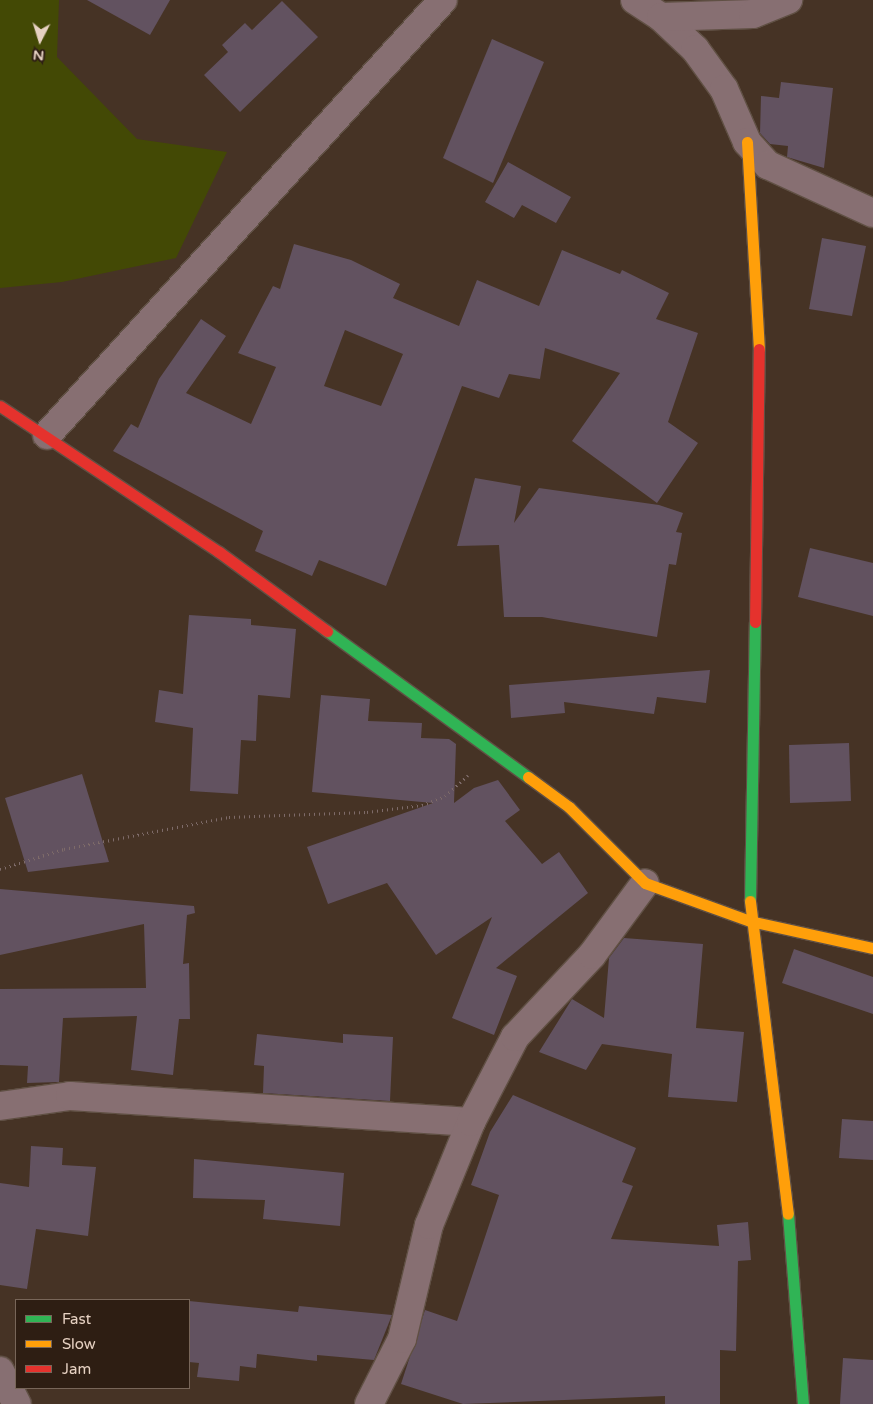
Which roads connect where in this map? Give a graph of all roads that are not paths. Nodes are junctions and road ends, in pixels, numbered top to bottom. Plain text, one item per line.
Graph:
1 (443, 0) edge
2 (636, 0) edge
3 (788, 0) edge
4 (661, 16) junction
5 (747, 142) junction
6 (873, 212) edge
7 (0, 406) edge
8 (47, 435) junction
9 (645, 883) junction
10 (750, 921) junction
11 (873, 948) edge
12 (0, 1106) edge
13 (472, 1122) junction
14 (0, 1371) edge
15 (17, 1404) edge
16 (370, 1404) edge
17 (803, 1404) edge

1 - 8 street
2 - 4 street
3 - 4 street
4 - 5 street
5 - 6 street
5 - 10 street
7 - 8 street
8 - 9 street
9 - 10 street
9 - 13 street
10 - 11 street
10 - 17 street
12 - 13 street
13 - 16 street
14 - 15 street

